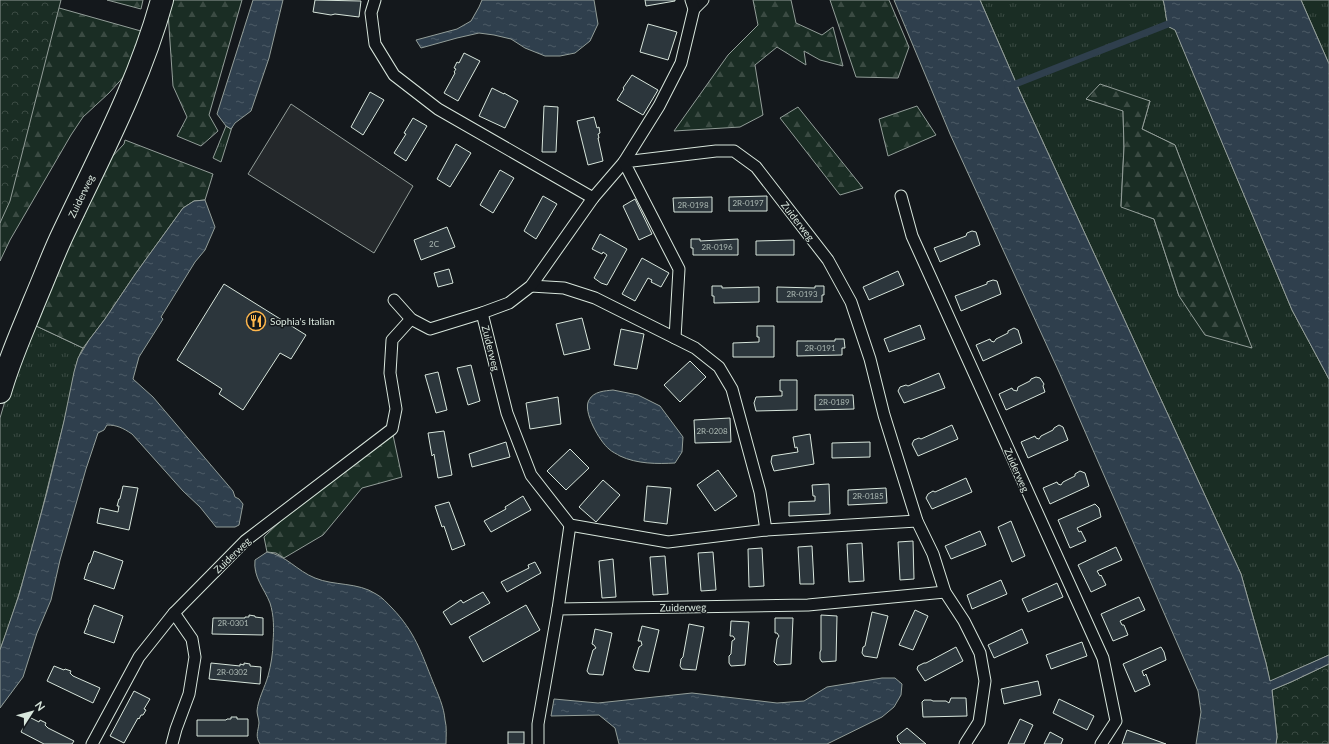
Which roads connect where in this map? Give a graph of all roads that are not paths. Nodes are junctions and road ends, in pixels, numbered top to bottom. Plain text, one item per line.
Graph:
1 (162, 0) edge
2 (375, 0) edge
3 (703, 0) edge
4 (692, 5) edge
5 (624, 162) junction
6 (901, 196) dead end
7 (593, 198) junction
8 (531, 286) junction
9 (394, 300) dead end
10 (482, 313) junction
11 (411, 319) junction
12 (675, 338) junction
13 (0, 392) edge
14 (917, 521) junction
15 (570, 525) junction
16 (766, 530) junction
17 (945, 592) junction
18 (558, 609) junction
19 (174, 613) junction
20 (92, 744) edge
21 (172, 744) edge
22 (538, 744) edge
23 (965, 744) edge
24 (1101, 744) edge

1 - 13 street, Zuiderweg
2 - 7 lane
3 - 4 lane, Zuiderweg
4 - 5 lane, Zuiderweg
5 - 7 lane, Zuiderweg
5 - 12 lane
5 - 14 lane, Zuiderweg
6 - 24 lane, Zuiderweg
7 - 8 lane, Zuiderweg
8 - 10 lane, Zuiderweg
8 - 12 lane
9 - 11 lane, Zuiderweg
10 - 11 lane, Zuiderweg
10 - 15 lane, Zuiderweg
11 - 19 lane, Zuiderweg
12 - 16 lane
14 - 16 lane
14 - 17 lane, Zuiderweg
15 - 16 lane
15 - 18 lane
17 - 18 lane, Zuiderweg
17 - 23 lane, Zuiderweg
18 - 22 lane
19 - 20 lane, Zuiderweg
19 - 21 lane

